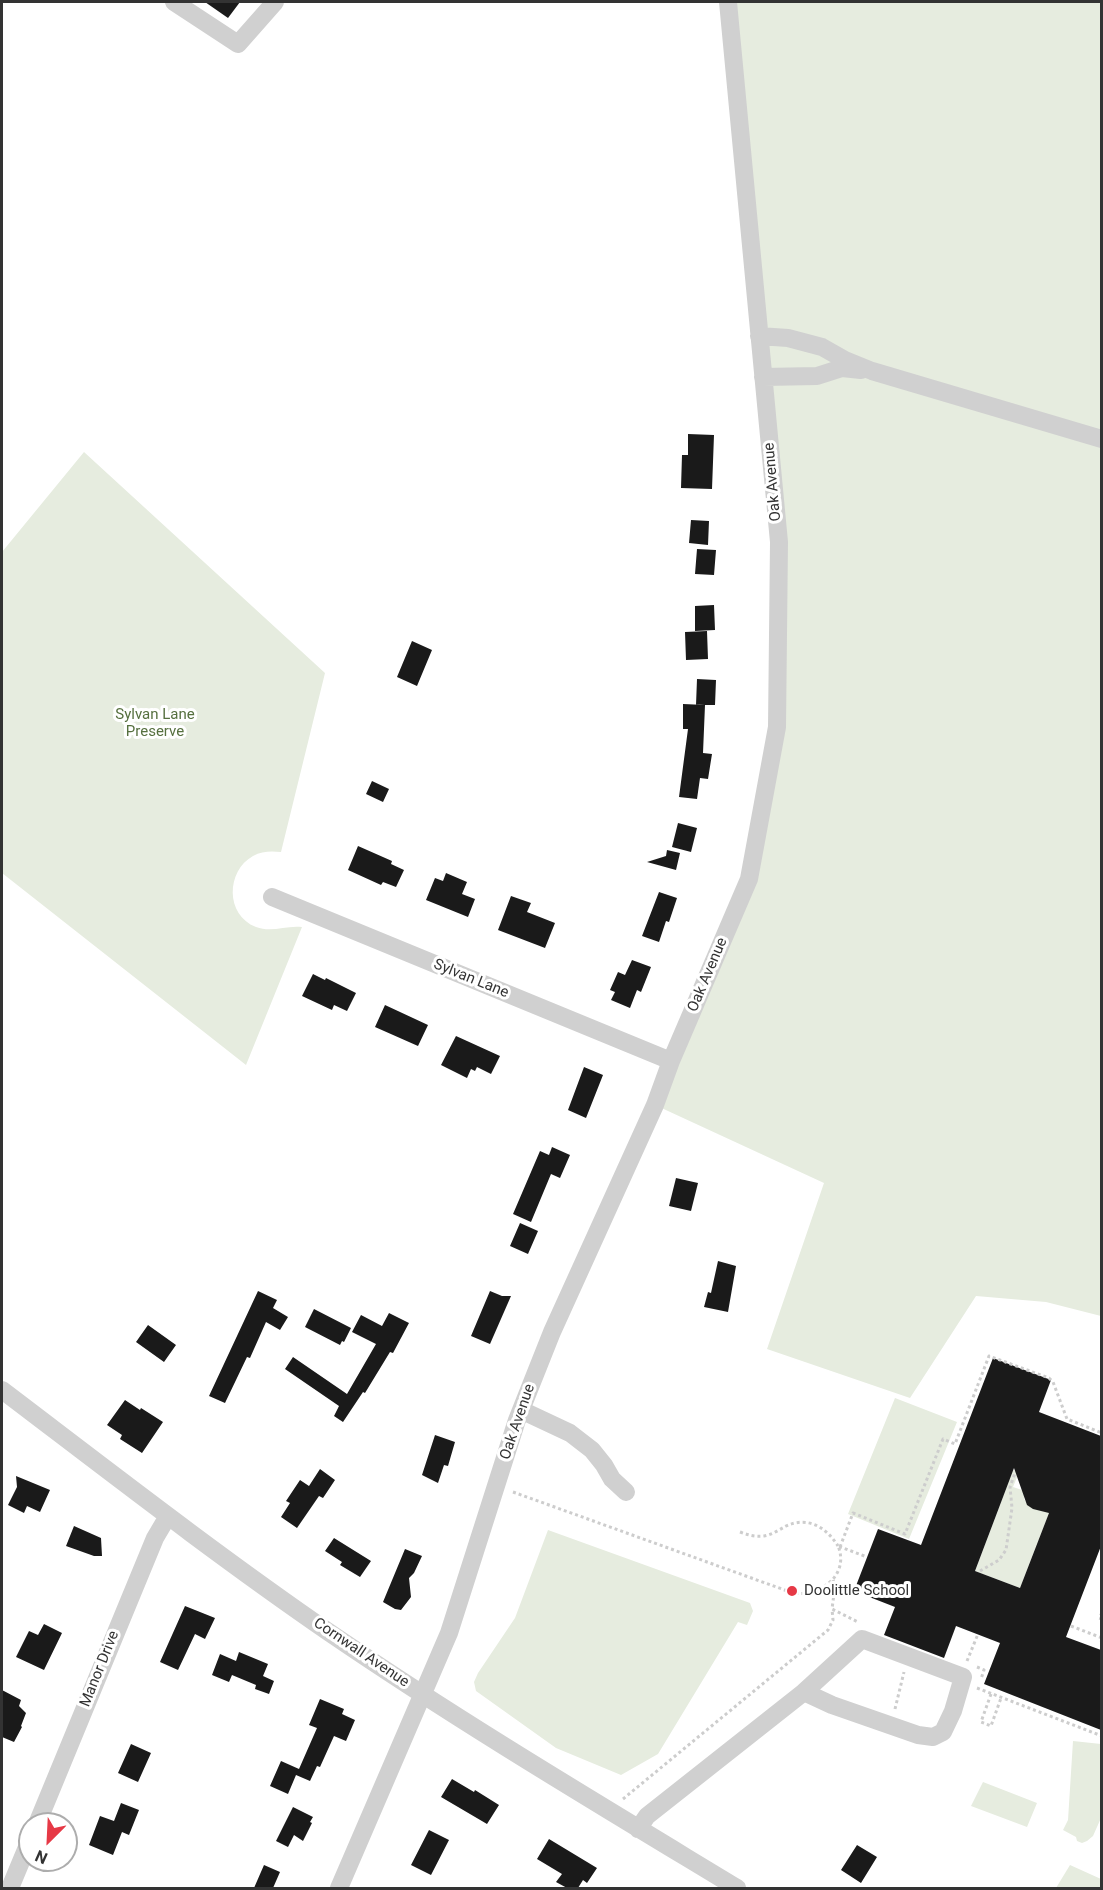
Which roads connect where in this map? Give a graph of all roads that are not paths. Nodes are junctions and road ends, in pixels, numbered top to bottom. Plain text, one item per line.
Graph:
1 (174, 2) edge
2 (275, 2) edge
3 (724, 3) edge
4 (759, 336) junction
5 (872, 370) junction
6 (763, 377) junction
7 (1101, 439) edge
8 (272, 897) dead end
9 (671, 1061) junction
10 (2, 1390) edge
11 (521, 1410) junction
12 (626, 1492) dead end
13 (168, 1516) junction
14 (804, 1692) junction
15 (423, 1695) junction
16 (42, 1812) edge
17 (638, 1829) junction
18 (18, 1869) edge
19 (715, 1883) edge
20 (10, 1888) edge
21 (339, 1888) edge
22 (737, 1888) edge

1 - 2 street
3 - 4 street, Oak Avenue
4 - 5 street
4 - 6 street, Oak Avenue
5 - 6 street
5 - 7 street
6 - 9 street, Oak Avenue
8 - 9 street, Sylvan Lane
9 - 11 street, Oak Avenue
10 - 13 street, Cornwall Avenue
11 - 12 street
11 - 15 street, Oak Avenue
13 - 15 street, Cornwall Avenue
13 - 16 street, Manor Drive
14 - 14 street
14 - 17 street
15 - 17 street, Cornwall Avenue
15 - 21 street, Oak Avenue
17 - 19 street, Cornwall Avenue
18 - 20 street
19 - 22 street, Cornwall Avenue

